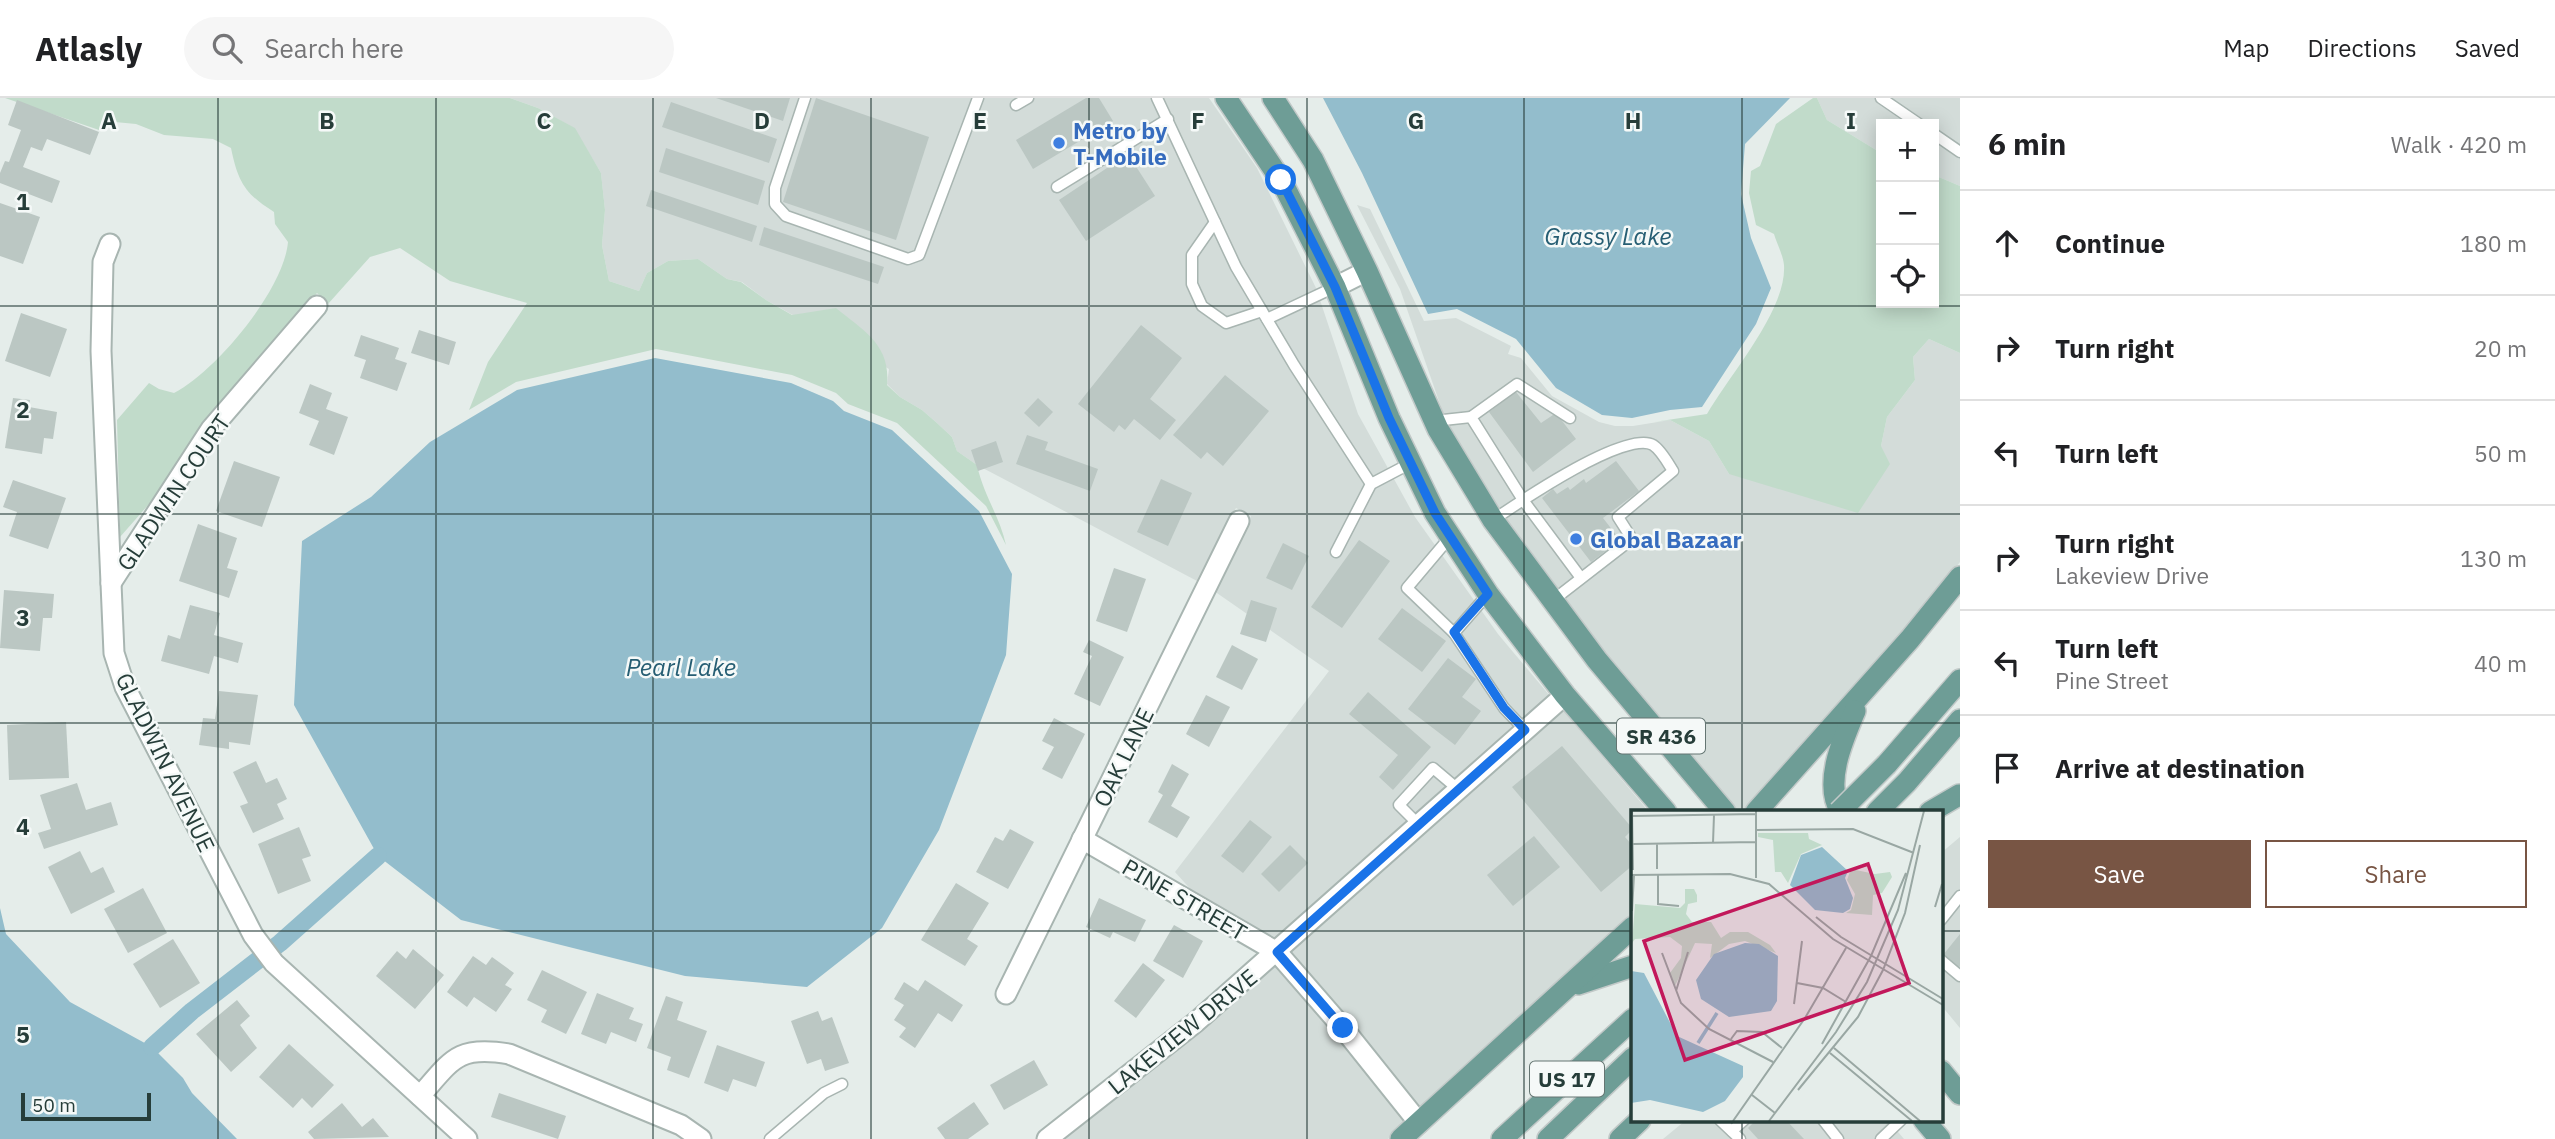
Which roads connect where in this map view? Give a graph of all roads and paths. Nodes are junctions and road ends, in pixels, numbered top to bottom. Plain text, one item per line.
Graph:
1 (805, 98) edge
2 (978, 98) edge
3 (1028, 98) edge
4 (1157, 98) edge
5 (1226, 98) edge
6 (1273, 98) edge
7 (1881, 98) edge
8 (1016, 105) dead end
9 (1168, 119) junction
10 (1912, 119) edge
11 (1939, 137) edge
12 (1960, 152) edge
13 (1057, 187) dead end
14 (1215, 222) junction
15 (110, 244) dead end
16 (1367, 271) junction
17 (1335, 287) junction
18 (317, 306) dead end
19 (1264, 315) junction
20 (1471, 417) junction
21 (1570, 418) dead end
22 (1434, 421) junction
23 (1411, 463) junction
24 (1370, 484) junction
25 (1523, 500) junction
26 (1493, 520) junction
27 (1239, 521) dead end
28 (1450, 537) junction
29 (1336, 552) dead end
30 (1960, 577) edge
31 (1581, 578) junction
32 (111, 583) junction
33 (1488, 594) junction
34 (1551, 601) junction
35 (1454, 632) junction
36 (1960, 680) edge
37 (1862, 694) junction
38 (1565, 695) junction
39 (1960, 720) edge
40 (1525, 730) junction
41 (1459, 790) junction
42 (1960, 795) edge
43 (1663, 810) edge
44 (1723, 810) edge
45 (1758, 810) edge
46 (1839, 810) edge
47 (1842, 810) edge
48 (1879, 810) edge
49 (1934, 810) edge
50 (1942, 814) edge
51 (1419, 825) junction
52 (1082, 839) junction
53 (1960, 896) edge
54 (1942, 919) edge
55 (1631, 929) edge
56 (1277, 952) junction
57 (1942, 961) edge
58 (1631, 967) edge
59 (1960, 976) edge
60 (1570, 986) junction
61 (1006, 994) dead end
62 (1631, 1021) edge
63 (1631, 1060) edge
64 (1942, 1072) edge
65 (842, 1084) dead end
66 (1960, 1094) edge
67 (420, 1096) junction
68 (1722, 1122) edge
69 (1825, 1122) edge
70 (1899, 1122) edge
71 (1926, 1122) edge
72 (1419, 1123) junction
73 (1736, 1135) edge
74 (467, 1139) edge
75 (701, 1139) edge
76 (770, 1139) edge
77 (1047, 1139) edge
78 (1401, 1139) edge
79 (1502, 1139) edge
80 (1548, 1139) edge
81 (1838, 1139) edge
82 (1881, 1139) edge
83 (1940, 1139) edge

1 - 2 lane
3 - 8 lane
4 - 9 lane
5 - 17 main road, SR 436
6 - 16 main road, SR 436
7 - 10 lane
9 - 13 lane
9 - 14 lane
11 - 12 lane
14 - 19 lane
14 - 19 lane
15 - 32 street, GLADWIN AVENUE
16 - 17 street
16 - 22 main road, SR 436
17 - 19 lane
17 - 23 main road, SR 436
18 - 32 street, GLADWIN COURT
19 - 24 lane
20 - 21 lane
20 - 22 lane
20 - 25 lane
22 - 26 main road, SR 436
23 - 24 lane
23 - 28 main road, SR 436
24 - 29 lane
25 - 26 lane
25 - 31 lane
25 - 31 lane
26 - 34 main road, SR 436
27 - 52 street, OAK LANE
28 - 33 main road, SR 436
28 - 35 lane
30 - 37 main road
31 - 34 lane
32 - 67 street, GLADWIN AVENUE
33 - 35 lane
33 - 38 main road, SR 436
34 - 44 main road, SR 436
35 - 40 lane
36 - 47 main road, bridge
37 - 45 main road
37 - 46 main road
38 - 40 street, LAKEVIEW DRIVE
38 - 43 main road, SR 436
39 - 48 main road
40 - 41 street, LAKEVIEW DRIVE
41 - 51 street, LAKEVIEW DRIVE
41 - 51 lane
42 - 49 main road
42 - 50 main road
51 - 56 street, LAKEVIEW DRIVE
52 - 56 street, PINE STREET
52 - 61 street, OAK LANE
53 - 54 lane
55 - 60 main road
56 - 72 street, PINE STREET
56 - 77 street, LAKEVIEW DRIVE
57 - 59 lane
58 - 60 main road
60 - 72 main road
62 - 79 main road, US 17
63 - 80 main road, US 17
64 - 66 main road
65 - 76 lane
67 - 74 street, GLADWIN AVENUE
67 - 75 street
68 - 73 lane
69 - 81 lane
70 - 82 lane
71 - 83 main road
72 - 78 main road

